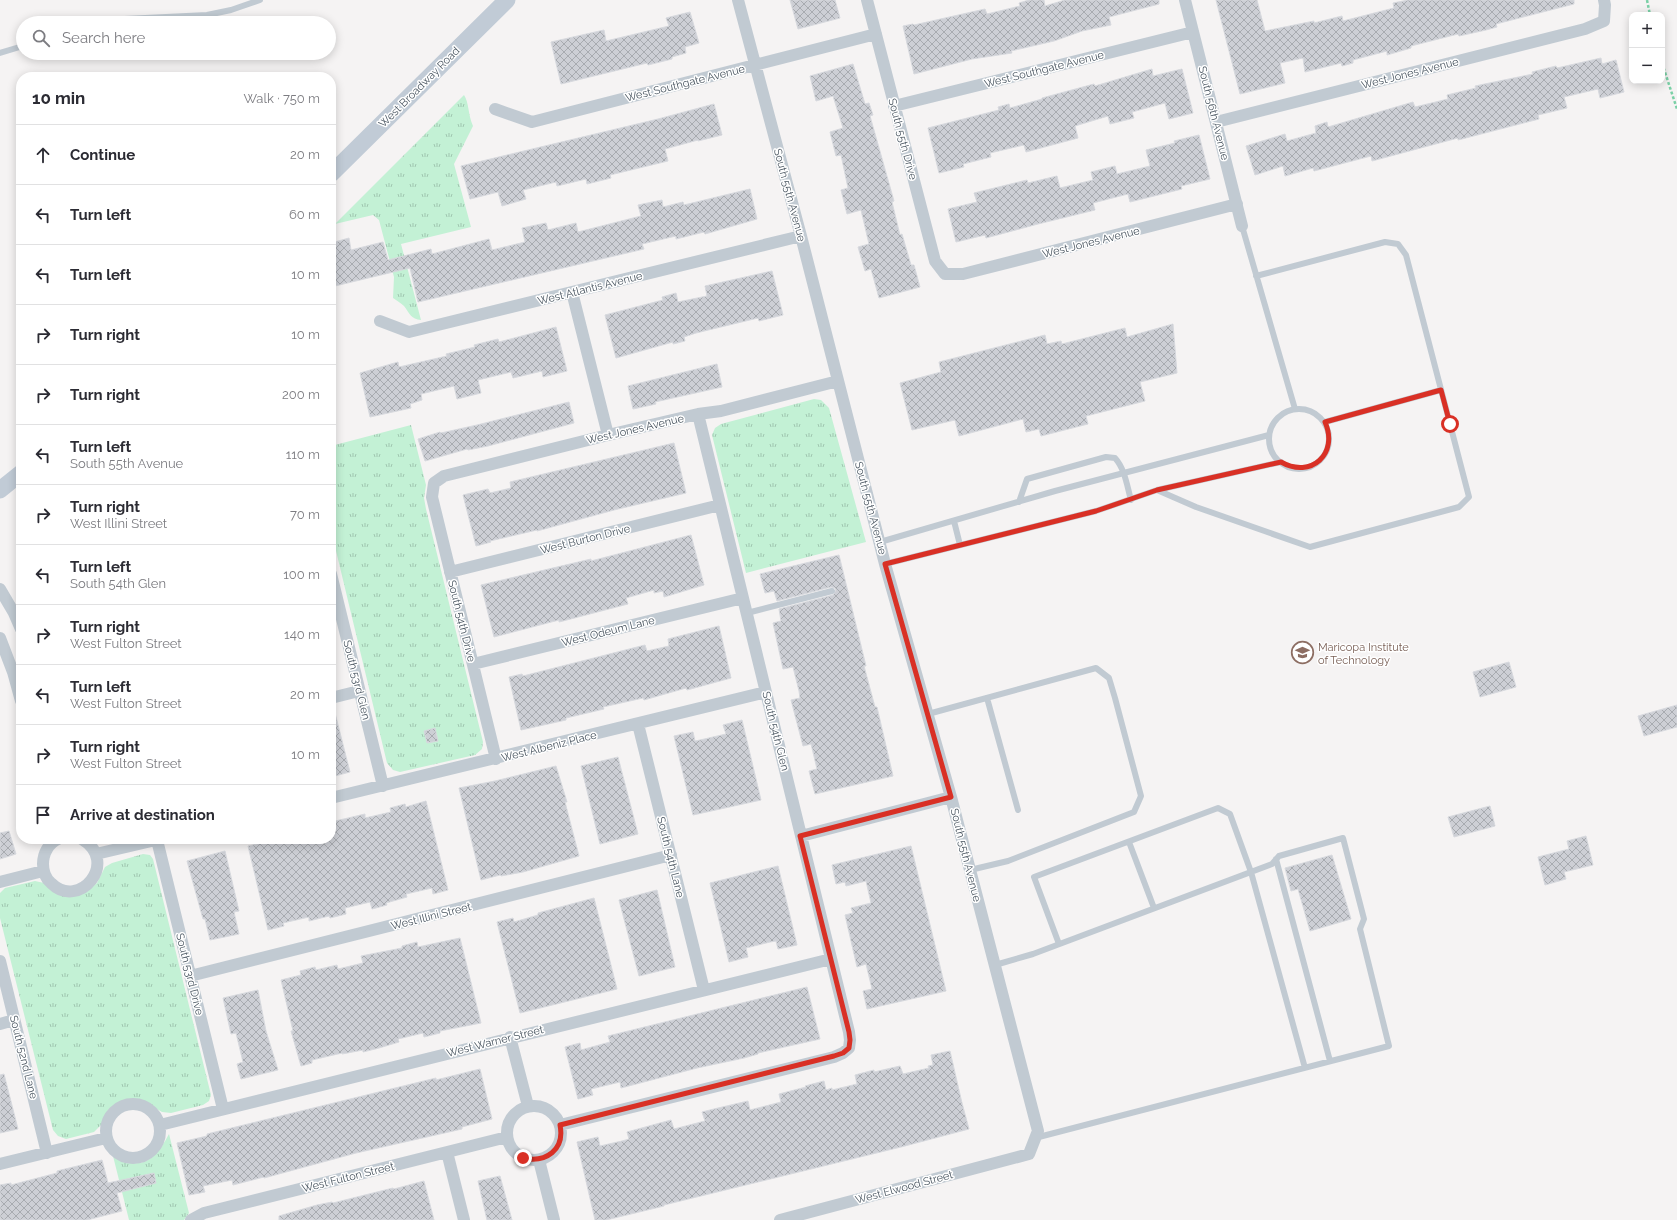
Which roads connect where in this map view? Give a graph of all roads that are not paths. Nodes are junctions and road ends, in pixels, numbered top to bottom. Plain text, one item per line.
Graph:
1 (260, 0) edge
2 (507, 0) edge
3 (738, 0) edge
4 (867, 0) edge
5 (1185, 0) edge
6 (1604, 0) edge
7 (186, 16) edge
8 (1193, 32) junction
9 (876, 34) junction
10 (16, 48) edge
11 (0, 53) edge
12 (756, 65) junction
13 (894, 106) junction
14 (496, 110) dead end
15 (1216, 122) junction
16 (336, 169) edge
17 (1237, 204) junction
18 (1242, 226) joint
19 (801, 236) junction
20 (945, 274) joint
21 (1256, 276) junction
22 (572, 292) junction
23 (380, 321) dead end
24 (838, 381) junction
25 (1441, 390) junction
26 (1295, 409) junction
27 (698, 414) junction
28 (1325, 422) junction
29 (608, 435) junction
30 (1270, 435) junction
31 (1281, 462) junction
32 (1124, 474) junction
33 (16, 477) edge
34 (434, 483) joint
35 (0, 490) edge
36 (1157, 490) junction
37 (1131, 500) junction
38 (1019, 502) junction
39 (720, 506) junction
40 (954, 521) junction
41 (880, 542) junction
42 (960, 545) junction
43 (885, 564) junction
44 (450, 572) junction
45 (0, 589) edge
46 (832, 591) dead end
47 (743, 598) junction
48 (336, 605) edge
49 (747, 613) junction
50 (16, 618) edge
51 (0, 638) edge
52 (473, 664) junction
53 (16, 683) edge
54 (359, 691) junction
55 (766, 692) junction
56 (336, 697) edge
57 (987, 698) junction
58 (928, 714) junction
59 (638, 724) junction
60 (496, 759) junction
61 (383, 786) junction
62 (336, 797) edge
63 (951, 797) junction
64 (1018, 810) dead end
65 (800, 836) junction
66 (1129, 842) junction
67 (51, 844) edge
68 (88, 844) edge
69 (138, 844) edge
70 (160, 844) edge
71 (96, 854) junction
72 (671, 855) junction
73 (1276, 859) junction
74 (970, 870) junction
75 (43, 872) junction
76 (1251, 872) junction
77 (0, 882) edge
78 (1154, 908) junction
79 (1059, 944) junction
80 (831, 959) junction
81 (0, 961) edge
82 (995, 965) junction
83 (190, 976) junction
84 (704, 990) junction
85 (14, 1020) junction
86 (0, 1024) edge
87 (510, 1037) junction
88 (1330, 1061) junction
89 (1305, 1068) junction
90 (528, 1106) junction
91 (223, 1109) junction
92 (160, 1125) junction
93 (560, 1125) junction
94 (507, 1137) junction
95 (106, 1138) junction
96 (1035, 1138) junction
97 (447, 1152) junction
98 (47, 1153) junction
99 (1029, 1154) joint
100 (539, 1160) junction
101 (0, 1164) edge
102 (191, 1219) edge
103 (464, 1220) edge
104 (554, 1220) edge
105 (780, 1220) edge

1 - 7 lane
2 - 16 main road, West Broadway Road
3 - 12 street, South 55th Avenue
4 - 9 street, South 55th Drive
5 - 8 street, South 56th Avenue
6 - 15 street, West Jones Avenue
8 - 13 street, West Southgate Avenue
8 - 15 street, South 56th Avenue
9 - 12 street, West Southgate Avenue
9 - 13 street, South 55th Drive
10 - 11 lane
12 - 14 street, West Southgate Avenue
12 - 19 street, South 55th Avenue
13 - 20 street, South 55th Drive
15 - 17 street, South 56th Avenue
17 - 18 street, South 56th Avenue
17 - 20 street, West Jones Avenue
18 - 21 lane
19 - 22 street, West Atlantis Avenue
19 - 24 street, South 55th Avenue
21 - 25 lane
21 - 26 lane
22 - 23 street, West Atlantis Avenue
22 - 29 street
24 - 27 street, West Jones Avenue
24 - 41 street, South 55th Avenue
25 - 28 lane
25 - 36 lane
26 - 28 lane
26 - 30 lane
27 - 29 street, West Jones Avenue
27 - 39 street, South 54th Glen
28 - 31 lane
29 - 34 street, West Jones Avenue
30 - 31 lane
30 - 32 lane
31 - 36 lane
32 - 37 lane
32 - 38 lane
32 - 38 lane
33 - 35 main road
34 - 44 street, South 54th Drive
36 - 37 lane
37 - 42 lane
38 - 40 lane
39 - 44 street, West Burton Drive
39 - 47 street, South 54th Glen
40 - 41 lane
40 - 42 lane
41 - 43 street, South 55th Avenue
42 - 43 lane
43 - 58 street, South 55th Avenue
44 - 52 street, South 54th Drive
45 - 50 street
46 - 49 lane
47 - 49 street, South 54th Glen
47 - 52 street, West Odeum Lane
48 - 54 street, South 53rd Glen
49 - 55 street, South 54th Glen
51 - 53 street
52 - 60 street, South 54th Drive
54 - 56 street
54 - 61 street, South 53rd Glen
55 - 59 street, West Albeniz Place
55 - 65 street, South 54th Glen
57 - 58 lane
57 - 64 lane
57 - 74 lane
58 - 63 street, South 55th Avenue
59 - 60 street, West Albeniz Place
59 - 72 street, South 54th Lane
60 - 61 street, West Albeniz Place
61 - 62 street, West Albeniz Place
63 - 65 street
63 - 74 street, South 55th Avenue
65 - 80 street, South 54th Glen
66 - 76 lane
66 - 78 lane
66 - 79 lane
67 - 75 street
68 - 71 street
69 - 71 street
70 - 83 street, South 53rd Drive
71 - 75 street
72 - 83 street, West Illini Street
72 - 84 street, South 54th Lane
73 - 76 lane
73 - 88 lane
73 - 88 lane
74 - 82 street, South 55th Avenue
75 - 77 street
76 - 78 lane
76 - 89 lane
78 - 79 lane
79 - 82 lane
80 - 84 street, West Warner Street
80 - 93 street, South 54th Glen
81 - 85 street, South 52nd Lane
82 - 96 street, South 55th Avenue
83 - 91 street, South 53rd Drive
84 - 87 street, West Warner Street
85 - 86 street
85 - 98 street, South 52nd Lane
87 - 90 street
87 - 91 street, West Warner Street
88 - 89 lane
89 - 96 lane
90 - 93 street
90 - 94 street
91 - 92 street, West Warner Street
92 - 95 street
92 - 95 street
93 - 100 street
94 - 97 street, West Fulton Street
94 - 100 street
95 - 98 street
96 - 99 street, South 55th Avenue
97 - 102 street, West Fulton Street
97 - 103 street
98 - 101 street
99 - 105 street, West Elwood Street
100 - 104 street

